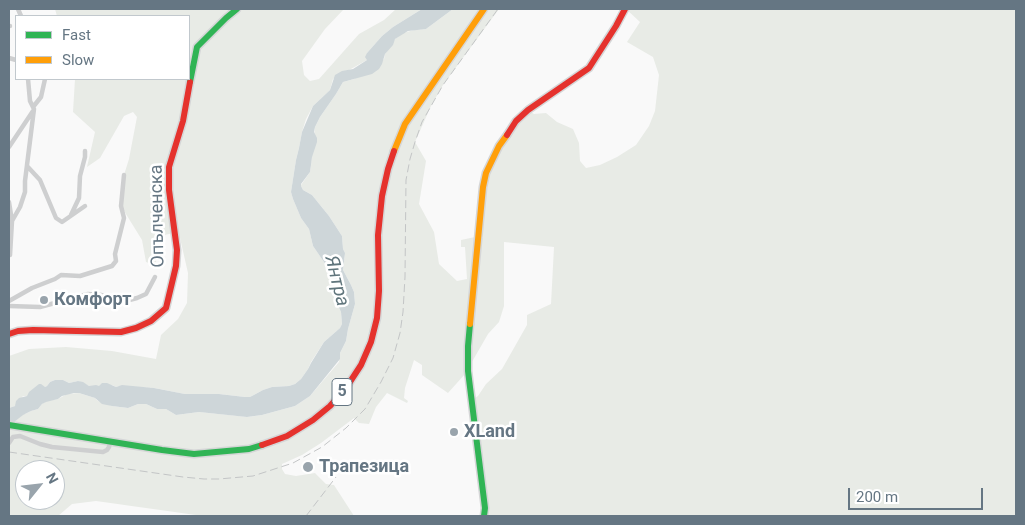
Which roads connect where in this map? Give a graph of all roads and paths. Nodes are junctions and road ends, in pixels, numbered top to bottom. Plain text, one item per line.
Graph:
1 (237, 9) edge
2 (484, 9) edge
3 (625, 9) edge
4 (28, 80) edge
5 (46, 80) edge
6 (34, 108) junction
7 (9, 147) edge
8 (85, 151) dead end
9 (27, 166) junction
10 (124, 175) dead end
11 (9, 202) edge
12 (85, 206) dead end
13 (71, 216) junction
14 (12, 221) junction
15 (10, 256) dead end
16 (155, 277) dead end
17 (9, 301) edge
18 (9, 306) edge
19 (9, 332) edge
20 (9, 425) edge
21 (110, 442) junction
22 (9, 443) edge
23 (484, 516) edge

1 - 19 street, Опълченска
2 - 21 street, 5
3 - 23 street
4 - 6 street
5 - 6 street
6 - 7 street
6 - 9 street
8 - 13 street
9 - 13 street
9 - 14 street
10 - 17 street
11 - 14 street
12 - 13 street
14 - 15 street
16 - 18 street
20 - 21 street, 5
21 - 22 street

